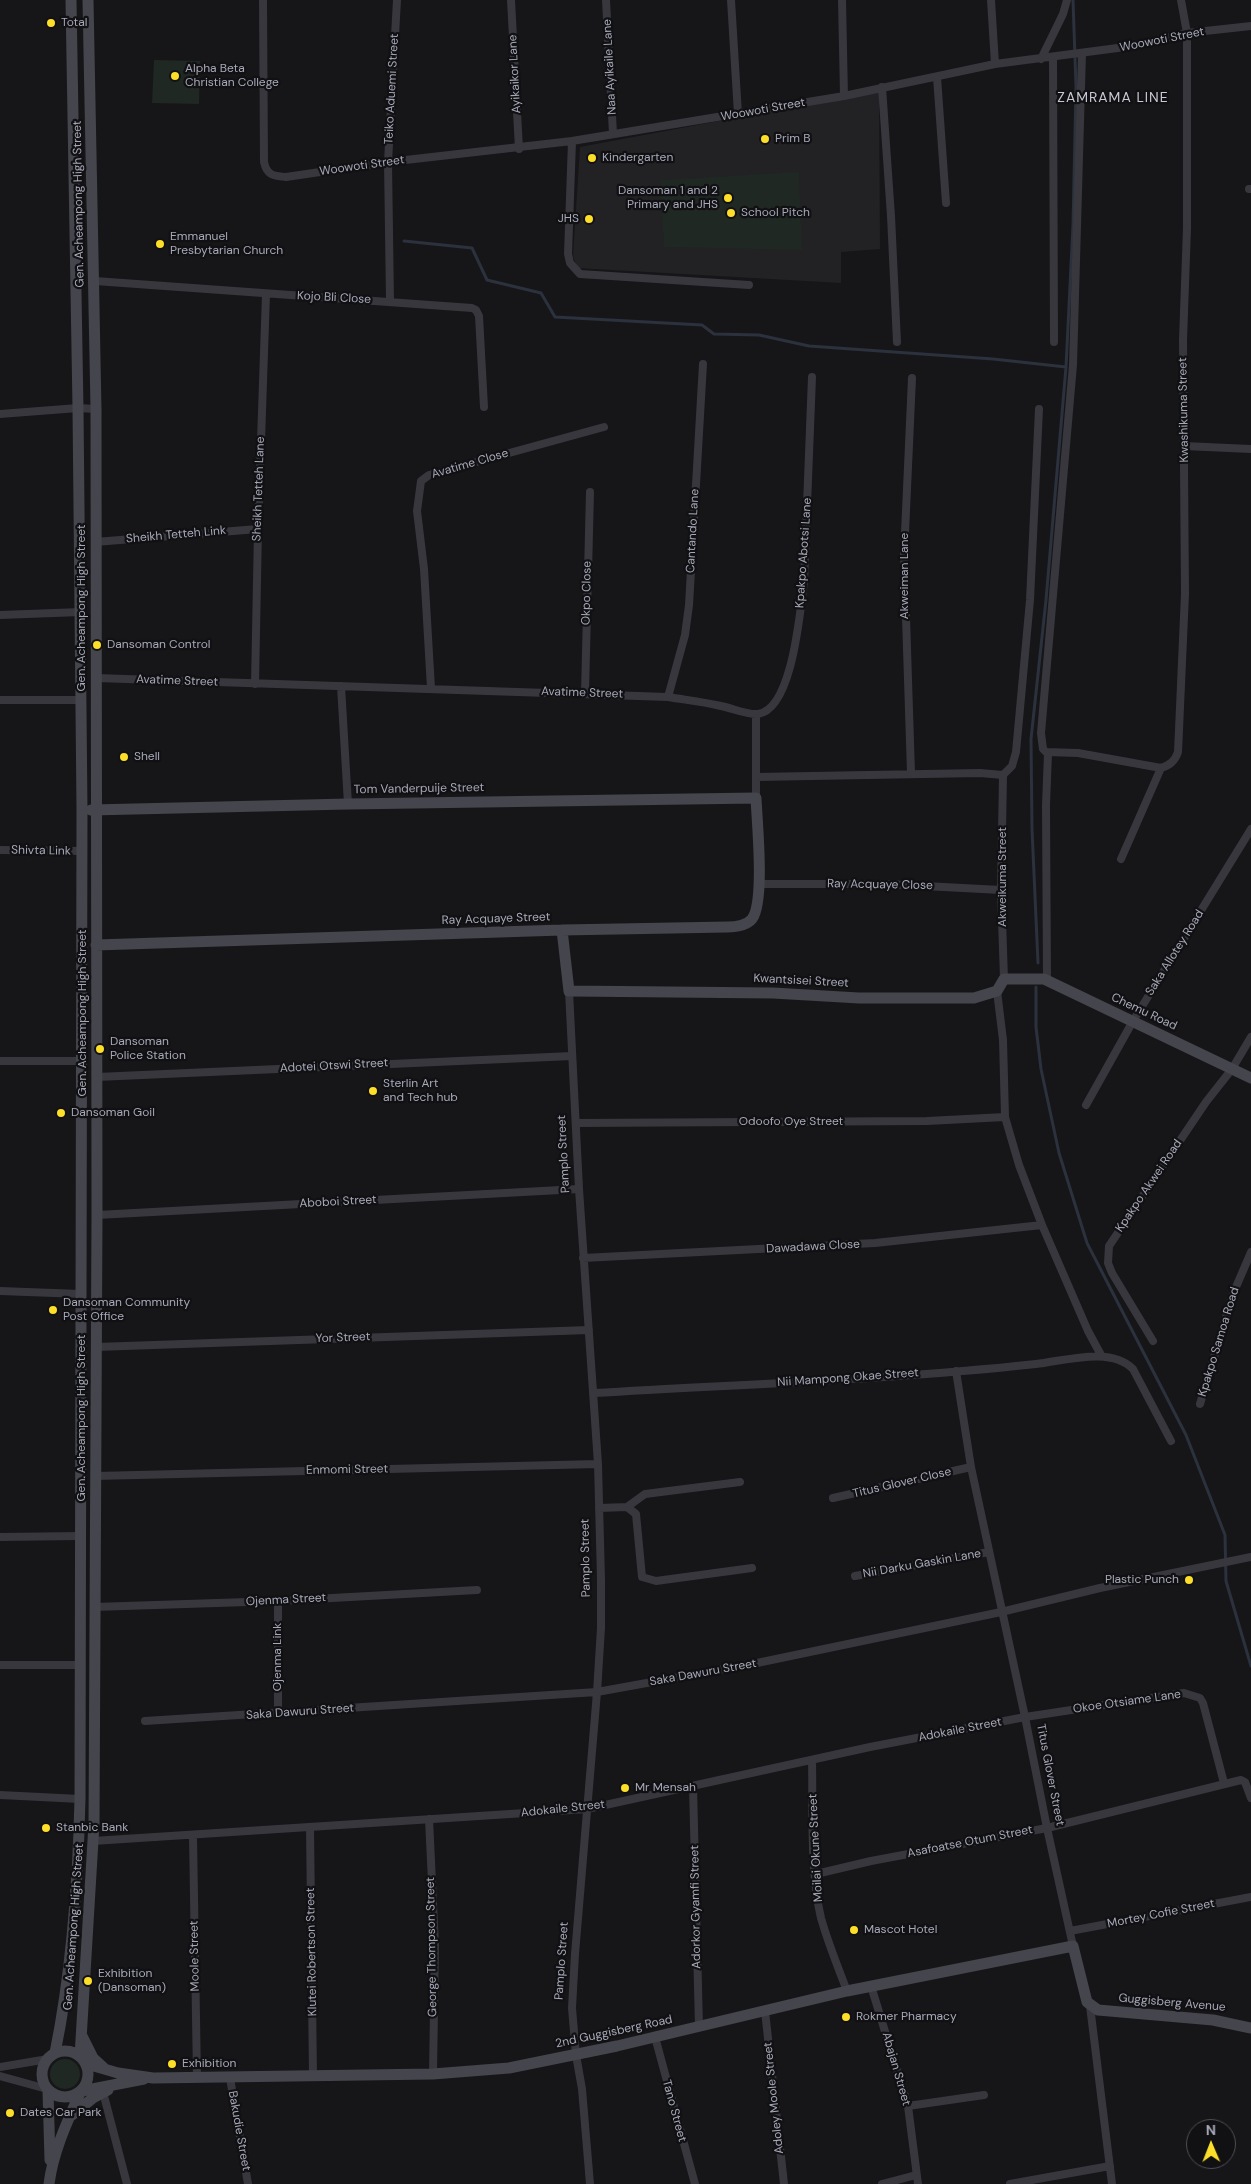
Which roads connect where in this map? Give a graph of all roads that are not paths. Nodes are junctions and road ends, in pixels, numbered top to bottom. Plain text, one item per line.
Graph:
1 (71, 0) edge
2 (88, 0) edge
3 (263, 0) edge
4 (397, 0) edge
5 (511, 0) edge
6 (606, 0) edge
7 (731, 0) edge
8 (842, 0) edge
9 (991, 0) edge
10 (1067, 0) edge
11 (1181, 0) edge
12 (1251, 26) edge
13 (1187, 33) junction
14 (1079, 53) junction
15 (1053, 57) junction
16 (1041, 58) junction
17 (995, 64) junction
18 (937, 77) junction
19 (882, 87) junction
20 (844, 96) junction
21 (738, 114) junction
22 (613, 134) junction
23 (572, 142) junction
24 (519, 148) junction
25 (388, 162) junction
26 (946, 203) dead end
27 (95, 281) junction
28 (749, 285) dead end
29 (266, 294) junction
30 (390, 301) junction
31 (897, 342) dead end
32 (1054, 342) dead end
33 (702, 364) dead end
34 (812, 377) dead end
35 (912, 378) dead end
36 (484, 407) dead end
37 (78, 408) junction
38 (96, 409) junction
39 (1039, 409) dead end
40 (0, 414) edge
41 (604, 427) dead end
42 (1184, 446) junction
43 (1251, 450) edge
44 (590, 492) dead end
45 (258, 528) junction
46 (95, 542) junction
47 (81, 612) junction
48 (0, 614) edge
49 (96, 678) junction
50 (255, 684) junction
51 (341, 686) junction
52 (431, 688) junction
53 (585, 693) junction
54 (668, 697) junction
55 (0, 700) edge
56 (82, 700) junction
57 (756, 714) junction
58 (1048, 753) junction
59 (1156, 768) junction
60 (911, 773) junction
61 (1003, 775) junction
62 (756, 777) junction
63 (756, 798) junction
64 (348, 804) junction
65 (82, 810) junction
66 (97, 810) junction
67 (1251, 829) edge
68 (0, 850) edge
69 (81, 851) junction
70 (1121, 859) dead end
71 (759, 884) junction
72 (1001, 890) junction
73 (562, 930) junction
74 (96, 945) junction
75 (1004, 980) junction
76 (1045, 980) junction
77 (997, 990) junction
78 (569, 991) junction
79 (1133, 1022) junction
80 (1251, 1037) edge
81 (572, 1056) junction
82 (0, 1061) edge
83 (82, 1061) junction
84 (1232, 1069) junction
85 (97, 1077) junction
86 (1251, 1078) edge
87 (1086, 1105) dead end
88 (1005, 1116) junction
89 (577, 1123) junction
90 (579, 1189) junction
91 (97, 1215) junction
92 (1042, 1225) junction
93 (1251, 1252) edge
94 (584, 1258) junction
95 (0, 1291) edge
96 (80, 1294) junction
97 (589, 1330) junction
98 (1153, 1341) dead end
99 (96, 1346) junction
100 (1101, 1355) junction
101 (956, 1371) junction
102 (594, 1393) junction
103 (1200, 1404) dead end
104 (1171, 1441) dead end
105 (598, 1464) junction
106 (971, 1467) junction
107 (95, 1476) junction
108 (740, 1482) dead end
109 (833, 1498) dead end
110 (627, 1506) junction
111 (599, 1508) junction
112 (80, 1536) junction
113 (0, 1537) edge
114 (989, 1552) junction
115 (1251, 1557) edge
116 (752, 1568) dead end
117 (855, 1576) dead end
118 (477, 1590) dead end
119 (278, 1601) junction
120 (94, 1607) junction
121 (1001, 1612) junction
122 (0, 1665) edge
123 (79, 1665) junction
124 (597, 1692) junction
125 (278, 1713) junction
126 (1025, 1717) junction
127 (145, 1721) dead end
128 (812, 1760) junction
129 (1224, 1783) junction
130 (693, 1786) junction
131 (0, 1795) edge
132 (1251, 1798) edge
133 (80, 1799) junction
134 (587, 1809) junction
135 (429, 1820) junction
136 (310, 1827) junction
137 (1046, 1828) junction
138 (193, 1836) junction
139 (93, 1841) junction
140 (816, 1874) junction
141 (1251, 1897) edge
142 (1070, 1931) junction
143 (1073, 1946) junction
144 (871, 1986) junction
145 (847, 1991) junction
146 (1090, 2006) junction
147 (765, 2011) junction
148 (699, 2027) junction
149 (1251, 2028) edge
150 (81, 2032) junction
151 (655, 2037) junction
152 (576, 2055) junction
153 (51, 2056) junction
154 (84, 2060) junction
155 (0, 2068) edge
156 (108, 2070) junction
157 (433, 2074) junction
158 (0, 2076) edge
159 (196, 2077) junction
160 (313, 2077) junction
161 (153, 2078) junction
162 (230, 2078) junction
163 (123, 2084) junction
164 (48, 2090) junction
165 (81, 2092) junction
166 (103, 2092) junction
167 (984, 2094) dead end
168 (908, 2106) junction
169 (69, 2117) junction
170 (1110, 2166) junction
171 (51, 2169) junction
172 (916, 2175) junction
173 (49, 2184) edge
174 (127, 2184) edge
175 (248, 2184) edge
176 (590, 2184) edge
177 (695, 2184) edge
178 (784, 2184) edge
179 (882, 2184) edge
180 (918, 2184) edge
181 (1010, 2184) edge
182 (1112, 2184) edge

1 - 37 main road, Gen. Acheampong High Street
2 - 27 main road, Gen. Acheampong High Street
3 - 25 street, Woowoti Street
4 - 25 street, Teiko Aduemi Street
5 - 24 street, Ayikaikor Lane
6 - 22 street, Naa Ayikaile Lane
7 - 21 street
8 - 20 street
9 - 17 street
10 - 16 street
11 - 13 street, Kwashikuma Street
12 - 13 street, Woowoti Street
13 - 14 street, Woowoti Street
13 - 42 street, Kwashikuma Street
14 - 15 street, Woowoti Street
14 - 58 street
15 - 16 street, Woowoti Street
15 - 32 street
16 - 17 street, Woowoti Street
17 - 18 street, Woowoti Street
18 - 19 street, Woowoti Street
18 - 26 street
19 - 20 street, Woowoti Street
19 - 31 street
20 - 21 street, Woowoti Street
21 - 22 street, Woowoti Street
22 - 23 street, Woowoti Street
23 - 24 street, Woowoti Street
23 - 28 street
24 - 25 street, Woowoti Street
25 - 30 street, Teiko Aduemi Street
27 - 29 street, Kojo Bli Close
27 - 38 main road, Gen. Acheampong High Street
29 - 30 street, Kojo Bli Close
29 - 45 street, Sheikh Tetteh Lane
30 - 36 street, Kojo Bli Close
33 - 54 street, Cantando Lane
34 - 57 street, Kpakpo Abotsi Lane
35 - 60 street, Akweiman Lane
37 - 38 street
37 - 40 street
37 - 47 main road, Gen. Acheampong High Street
38 - 46 main road, Gen. Acheampong High Street
39 - 61 street
41 - 52 street, Avatime Close
42 - 43 street
42 - 59 street, Kwashikuma Street
44 - 53 street, Okpo Close
45 - 46 street, Sheikh Tetteh Link
45 - 50 street, Sheikh Tetteh Lane
46 - 49 main road, Gen. Acheampong High Street
47 - 48 street
47 - 56 main road, Gen. Acheampong High Street
49 - 50 street, Avatime Street
49 - 66 main road, Gen. Acheampong High Street
50 - 51 street, Avatime Street
51 - 52 street, Avatime Street
51 - 64 street
52 - 53 street, Avatime Street
53 - 54 street, Avatime Street
54 - 57 street, Avatime Street
55 - 56 street
56 - 65 main road, Gen. Acheampong High Street
57 - 62 street
58 - 59 street
58 - 76 street
59 - 70 street
60 - 61 street
60 - 62 street
61 - 72 street, Akweikuma Street
62 - 63 street, Ray Acquaye Street
63 - 64 main road, Tom Vanderpuije Street
63 - 71 main road, Ray Acquaye Street
64 - 66 main road, Tom Vanderpuije Street
65 - 66 main road, Tom Vanderpuije Street
65 - 69 main road, Gen. Acheampong High Street
66 - 74 main road, Gen. Acheampong High Street
67 - 79 street, Saka Allotey Road
68 - 69 street, Shivta Link
69 - 83 main road, Gen. Acheampong High Street
71 - 72 street, Ray Acquaye Close
71 - 73 main road, Ray Acquaye Street
72 - 75 street, Akweikuma Street
73 - 74 main road, Ray Acquaye Street
73 - 78 main road, Pamplo Street
74 - 85 main road, Gen. Acheampong High Street
75 - 76 main road, Chemu Road
75 - 77 main road
76 - 79 main road, Chemu Road
77 - 78 main road, Kwantsisei Street
77 - 88 street
78 - 81 street, Pamplo Street
79 - 84 main road, Chemu Road
79 - 87 street, Saka Allotey Road
80 - 84 street, Kpakpo Akwei Road
81 - 85 street, Adotei Otswi Street
81 - 89 street, Pamplo Street
82 - 83 street
83 - 96 main road, Gen. Acheampong High Street
84 - 86 main road, Chemu Road
84 - 98 street, Kpakpo Akwei Road
85 - 91 main road, Gen. Acheampong High Street
88 - 89 street, Odoofo Oye Street
88 - 92 street
89 - 90 street, Pamplo Street
90 - 91 street, Aboboi Street
90 - 94 street, Pamplo Street
91 - 99 main road, Gen. Acheampong High Street
92 - 94 street, Dawadawa Close
92 - 100 street
93 - 103 street, Kpakpo Samoa Road
94 - 97 street, Pamplo Street
95 - 96 street
96 - 112 main road, Gen. Acheampong High Street
97 - 99 street, Yor Street
97 - 102 street, Pamplo Street
99 - 107 main road, Gen. Acheampong High Street
100 - 101 street, Nii Mampong Okae Street
100 - 104 street
101 - 102 street, Nii Mampong Okae Street
101 - 106 street, Titus Glover Street
102 - 105 street, Pamplo Street
105 - 107 street, Enmomi Street
105 - 111 street, Pamplo Street
106 - 109 street, Titus Glover Close
106 - 114 street, Titus Glover Street
107 - 120 main road, Gen. Acheampong High Street
108 - 110 street
110 - 111 street
110 - 116 street
111 - 124 street, Pamplo Street
112 - 113 street
112 - 123 main road, Gen. Acheampong High Street
114 - 117 street, Nii Darku Gaskin Lane
114 - 121 street, Titus Glover Street
115 - 121 street, Saka Dawuru Street
118 - 119 street, Ojenma Street
119 - 120 street, Ojenma Street
119 - 125 street, Ojenma Link
120 - 139 main road, Gen. Acheampong High Street
121 - 124 street, Saka Dawuru Street
121 - 126 street, Titus Glover Street
122 - 123 street
123 - 133 main road, Gen. Acheampong High Street
124 - 125 street, Saka Dawuru Street
124 - 134 street, Pamplo Street
125 - 127 street, Saka Dawuru Street
126 - 128 street, Adokaile Street
126 - 129 street, Okoe Otsiame Lane
126 - 137 street, Titus Glover Street
128 - 130 street, Adokaile Street
128 - 140 street, Moilai Okune Street
129 - 132 street, Asafoatse Otum Street
129 - 137 street, Asafoatse Otum Street
130 - 134 street, Adokaile Street
130 - 148 street, Adorkor Gyamfi Street
131 - 133 street
133 - 153 main road, Gen. Acheampong High Street
134 - 135 street, Adokaile Street
134 - 152 street, Pamplo Street
135 - 136 street, Adokaile Street
135 - 157 street, George Thompson Street
136 - 138 street, Adokaile Street
136 - 160 street, Klutei Robertson Street
137 - 140 street, Asafoatse Otum Street
137 - 142 street, Titus Glover Street
138 - 139 street, Adokaile Street
138 - 159 street, Moole Street
139 - 150 main road, Gen. Acheampong High Street
140 - 145 street, Moilai Okune Street
141 - 142 street, Mortey Cofie Street
142 - 143 street, Titus Glover Street
143 - 144 main road, 2nd Guggisberg Road
143 - 146 main road, Titus Glover Street
144 - 145 main road, 2nd Guggisberg Road
144 - 168 street, Abajan Street
145 - 147 main road, 2nd Guggisberg Road
146 - 149 main road, Guggisberg Avenue
146 - 170 street, Titus Glover Street
147 - 148 main road, 2nd Guggisberg Road
147 - 178 street, Adoley Moole Street
148 - 151 main road, 2nd Guggisberg Road
150 - 154 main road, Gen. Acheampong High Street
150 - 156 main road
151 - 152 main road, 2nd Guggisberg Road
151 - 177 street, Tano Street
152 - 157 main road, 2nd Guggisberg Road
152 - 176 street, Pamplo Street
153 - 154 main road
153 - 155 street
153 - 164 main road
154 - 156 main road, 2nd Guggisberg Road
154 - 165 main road
156 - 161 main road, 2nd Guggisberg Road
157 - 160 main road, 2nd Guggisberg Road
158 - 164 street
159 - 161 main road, 2nd Guggisberg Road
159 - 162 main road, 2nd Guggisberg Road
160 - 162 main road, 2nd Guggisberg Road
161 - 163 main road, 2nd Guggisberg Road
162 - 175 street, Bakudie Street
163 - 165 main road, 2nd Guggisberg Road
163 - 166 main road
164 - 165 main road
164 - 171 main road
165 - 169 main road
166 - 169 main road
166 - 174 street
167 - 168 street
168 - 172 street, Abajan Street
169 - 171 main road
170 - 181 street
170 - 182 street, Titus Glover Street
171 - 173 main road
172 - 179 street
172 - 180 street, Abajan Street

